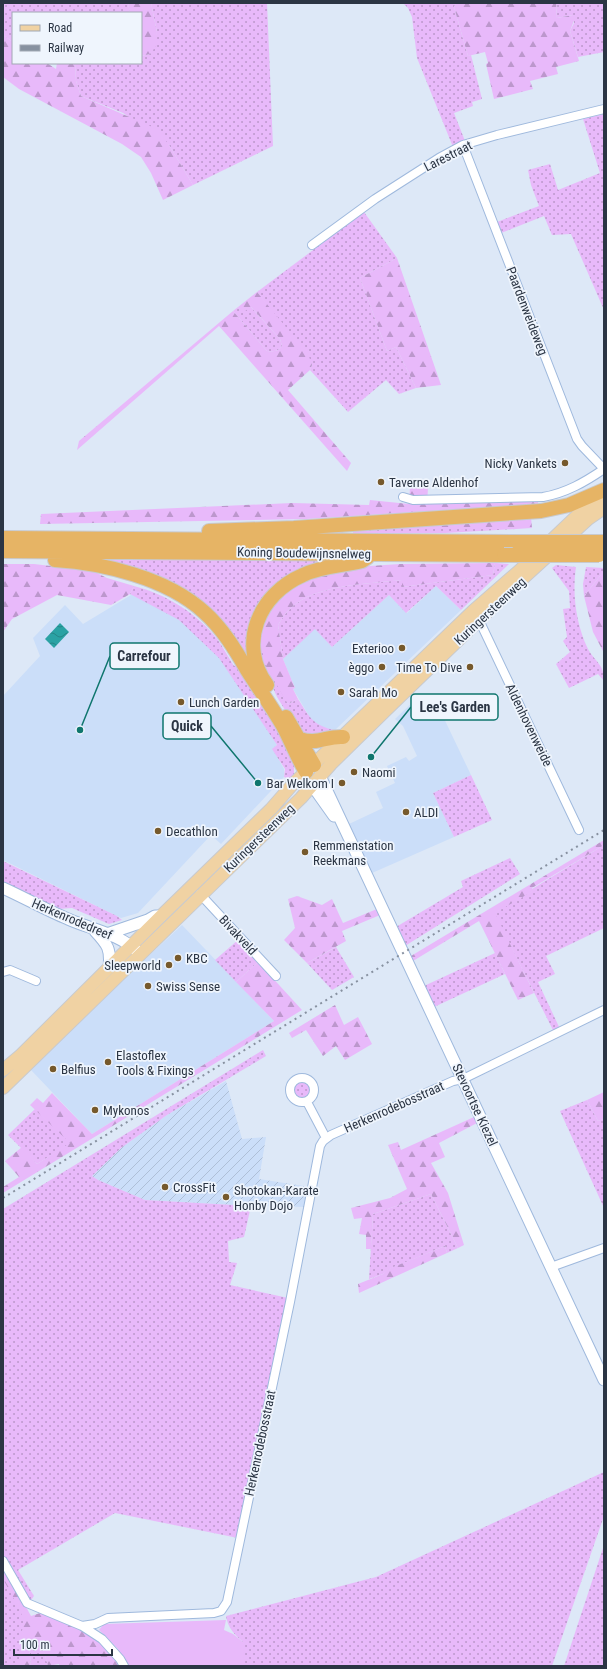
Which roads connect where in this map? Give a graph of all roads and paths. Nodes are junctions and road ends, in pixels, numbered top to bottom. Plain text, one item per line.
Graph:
1 (604, 109) edge
2 (463, 145) junction
3 (312, 245) dead end
4 (604, 469) edge
5 (604, 490) edge
6 (604, 495) edge
7 (403, 497) dead end
8 (604, 508) edge
9 (3, 538) edge
10 (132, 539) junction
11 (3, 551) edge
12 (602, 551) edge
13 (372, 554) junction
14 (479, 620) junction
15 (343, 737) junction
16 (300, 739) junction
17 (313, 771) junction
18 (312, 785) junction
19 (345, 830) junction
20 (579, 830) dead end
21 (3, 888) edge
22 (200, 894) junction
23 (161, 916) junction
24 (93, 929) junction
25 (107, 934) junction
26 (136, 949) junction
27 (109, 968) junction
28 (3, 972) edge
29 (276, 976) dead end
30 (36, 981) dead end
31 (604, 1010) edge
32 (3, 1070) edge
33 (463, 1079) junction
34 (3, 1088) edge
35 (307, 1102) dead end
36 (326, 1138) junction
37 (604, 1248) edge
38 (551, 1267) junction
39 (604, 1380) edge
40 (3, 1561) edge
41 (82, 1626) junction
42 (124, 1666) edge

1 - 2 street, Larestraat
2 - 3 street, Larestraat
2 - 4 street, Paardenweideweg
4 - 7 street
5 - 10 highway
6 - 15 main road, Kuringersteenweg
8 - 14 main road, Kuringersteenweg
9 - 10 highway, Koning Boudewijnsnelweg
10 - 12 highway, Koning Boudewijnsnelweg, bridge
11 - 13 highway, Koning Boudewijnsnelweg
11 - 17 highway
12 - 13 highway, Koning Boudewijnsnelweg, bridge
13 - 16 highway
14 - 17 main road, Kuringersteenweg
14 - 20 street, Aldenhovenweide
15 - 16 highway
15 - 17 main road, Kuringersteenweg
16 - 17 highway
17 - 18 main road, Stevoortse Kiezel
17 - 19 main road, Stevoortse Kiezel
17 - 23 main road, Kuringersteenweg
18 - 19 main road, Stevoortse Kiezel
18 - 22 main road, Kuringersteenweg
19 - 33 main road, Stevoortse Kiezel
21 - 24 main road, Herkenrodedreef
22 - 26 main road, Kuringersteenweg
22 - 29 street, Bivakveld
23 - 25 main road
23 - 26 main road, Kuringersteenweg
24 - 25 main road, Herkenrodedreef
24 - 27 main road
25 - 26 main road, Herkenrodedreef
26 - 27 main road, Kuringersteenweg
26 - 34 main road, Kuringersteenweg
27 - 32 main road, Kuringersteenweg
28 - 30 street
31 - 33 street, Herkenrodebosstraat
33 - 36 street, Herkenrodebosstraat
33 - 38 main road, Stevoortse Kiezel
35 - 36 street
36 - 41 street, Herkenrodebosstraat
37 - 38 street
38 - 39 main road, Stevoortse Kiezel
40 - 41 street
41 - 42 street

